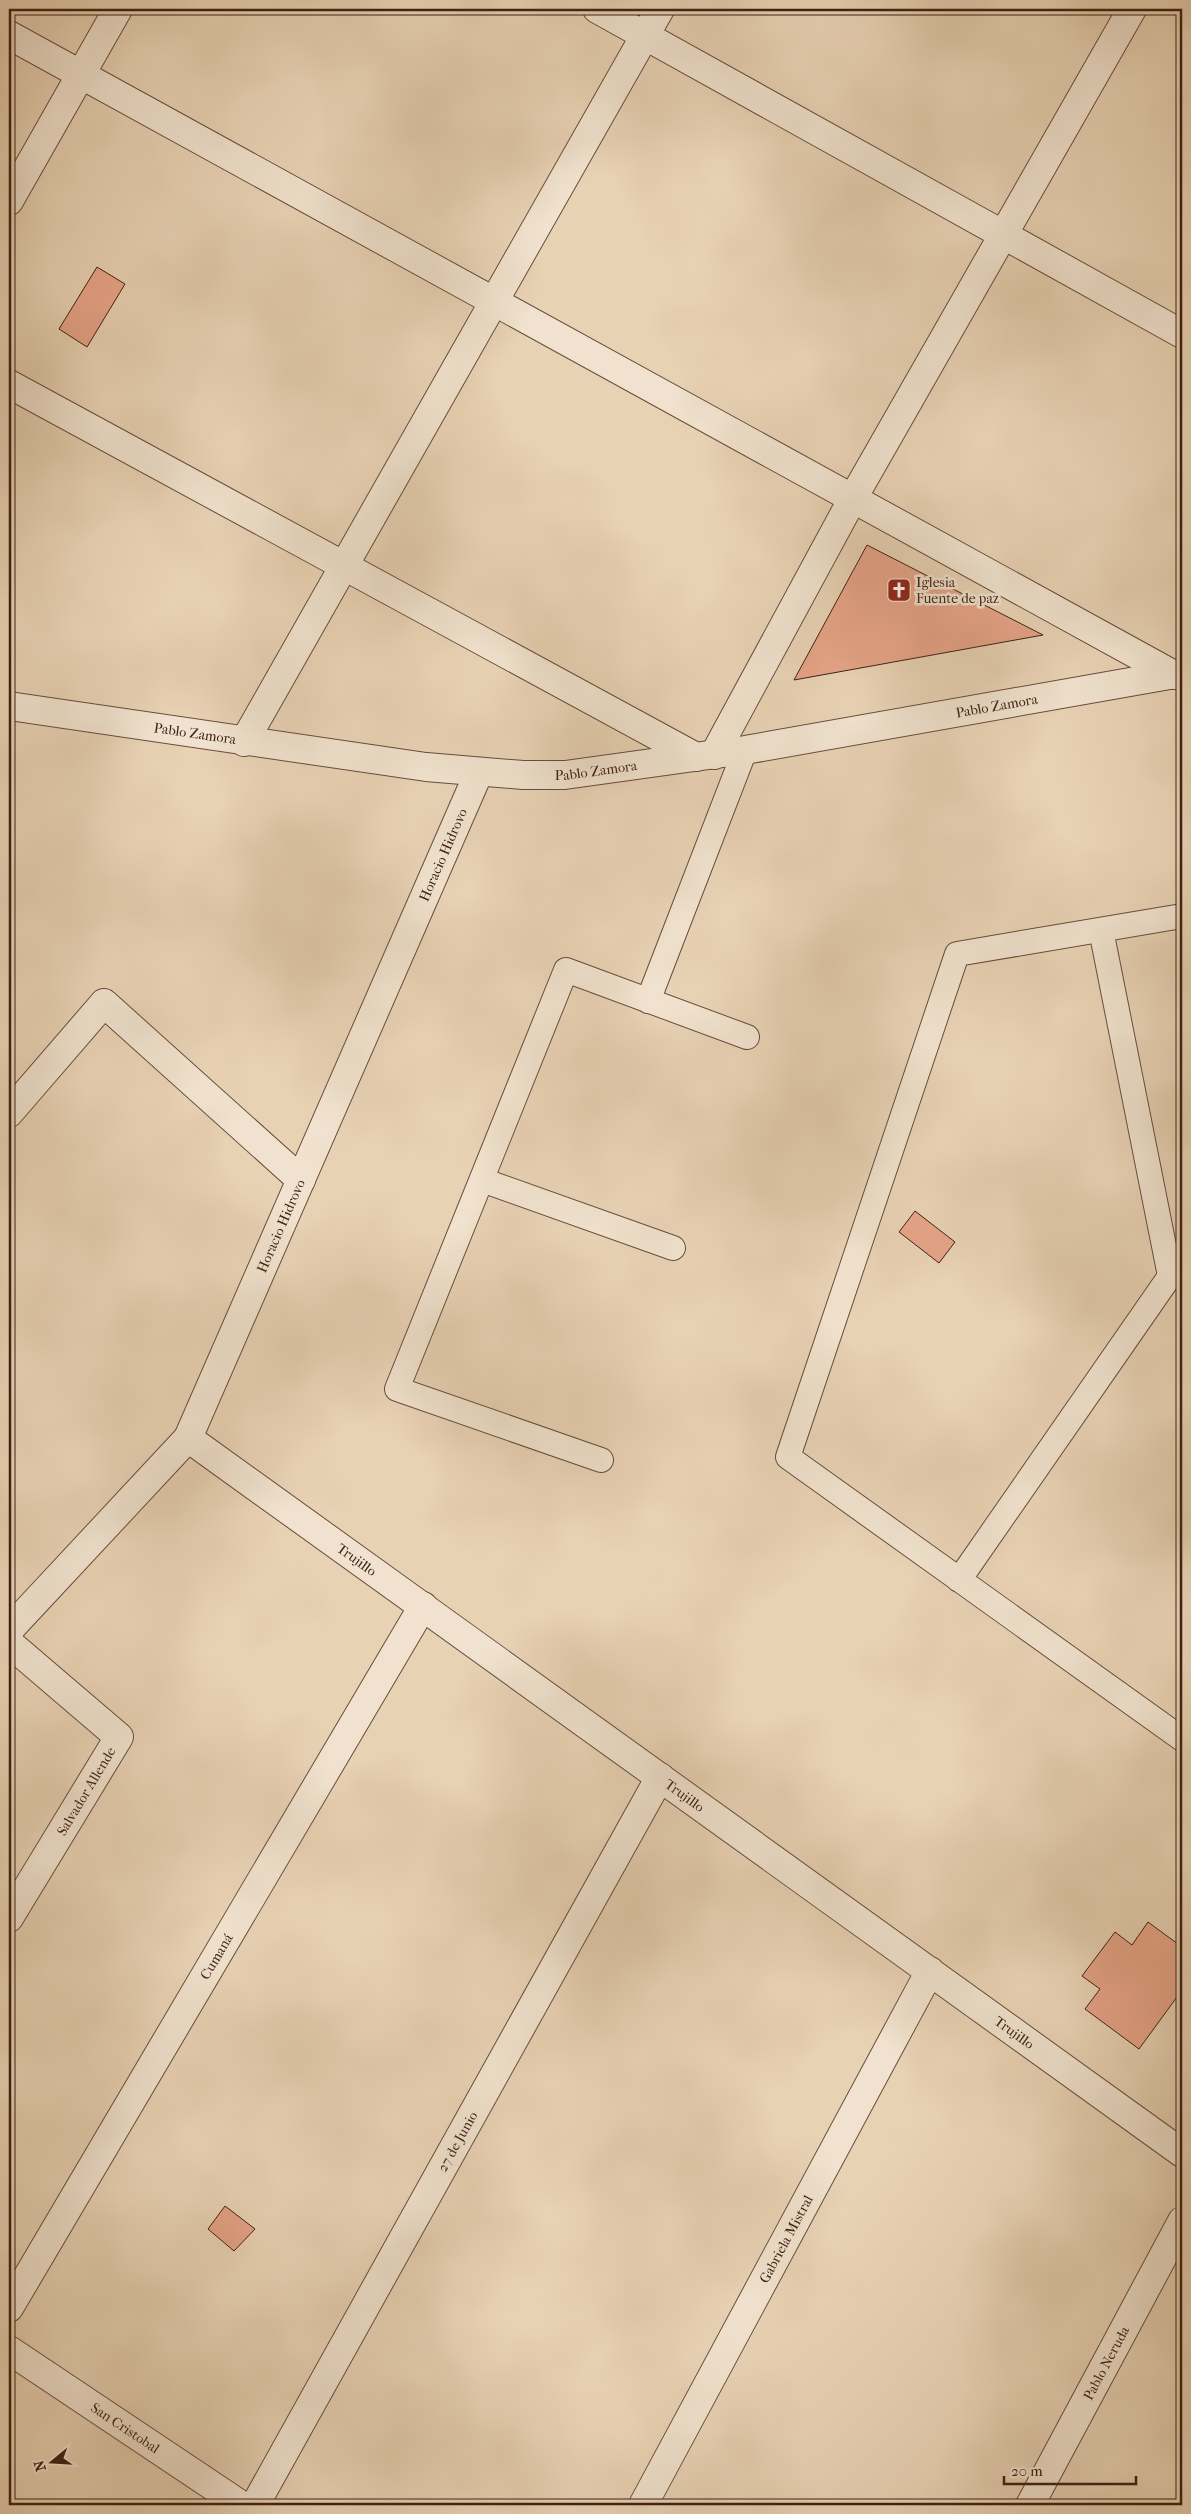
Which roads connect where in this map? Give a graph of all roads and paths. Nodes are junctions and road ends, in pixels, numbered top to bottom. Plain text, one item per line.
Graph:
1 (118, 9) edge
2 (597, 9) edge
3 (660, 9) edge
4 (1132, 9) edge
5 (9, 35) edge
6 (645, 36) junction
7 (80, 74) junction
8 (9, 200) edge
9 (1004, 234) junction
10 (494, 301) junction
11 (1182, 334) edge
12 (9, 384) edge
13 (853, 498) junction
14 (344, 566) junction
15 (1178, 674) edge
16 (9, 706) edge
17 (244, 742) junction
18 (745, 750) junction
19 (705, 756) junction
20 (479, 772) junction
21 (1182, 916) edge
22 (1102, 930) junction
23 (648, 1001) junction
24 (747, 1037) dead end
25 (9, 1113) edge
26 (301, 1180) junction
27 (482, 1180) junction
28 (673, 1248) dead end
29 (188, 1438) junction
30 (601, 1460) dead end
31 (959, 1580) junction
32 (423, 1606) junction
33 (9, 1630) edge
34 (9, 1643) edge
35 (1182, 1739) edge
36 (660, 1777) junction
37 (9, 1918) edge
38 (930, 1971) junction
39 (1182, 2153) edge
40 (1182, 2221) edge
41 (9, 2308) edge
42 (9, 2350) edge
43 (241, 2505) edge
44 (255, 2505) edge
45 (643, 2505) edge
46 (1030, 2505) edge

1 - 7 street
2 - 6 street
3 - 6 street
4 - 9 street
5 - 7 street
6 - 9 street
6 - 10 street
7 - 8 street
7 - 10 street
9 - 11 street
9 - 13 street
10 - 13 street
10 - 14 street
12 - 14 street
13 - 15 street
13 - 19 street
14 - 17 street
14 - 19 street
15 - 18 street, Pablo Zamora
16 - 17 street, Pablo Zamora
17 - 20 street, Pablo Zamora
18 - 19 street, Pablo Zamora
18 - 23 lane
19 - 20 street, Pablo Zamora
20 - 26 street, Horacio Hidrovo
21 - 22 lane
22 - 31 lane
22 - 31 lane
23 - 24 lane
23 - 27 lane
25 - 26 street
26 - 29 street, Horacio Hidrovo
27 - 28 lane
27 - 30 lane
29 - 32 street, Trujillo
29 - 33 street, Horacio Hidrovo
31 - 35 lane
32 - 36 street, Trujillo
32 - 41 street, Cumaná
34 - 37 street, Salvador Allende
36 - 38 street, Trujillo
36 - 44 street, 27 de Junio
38 - 39 street, Trujillo
38 - 45 street, Gabriela Mistral
40 - 46 street, Pablo Neruda
42 - 43 street, San Cristobal

